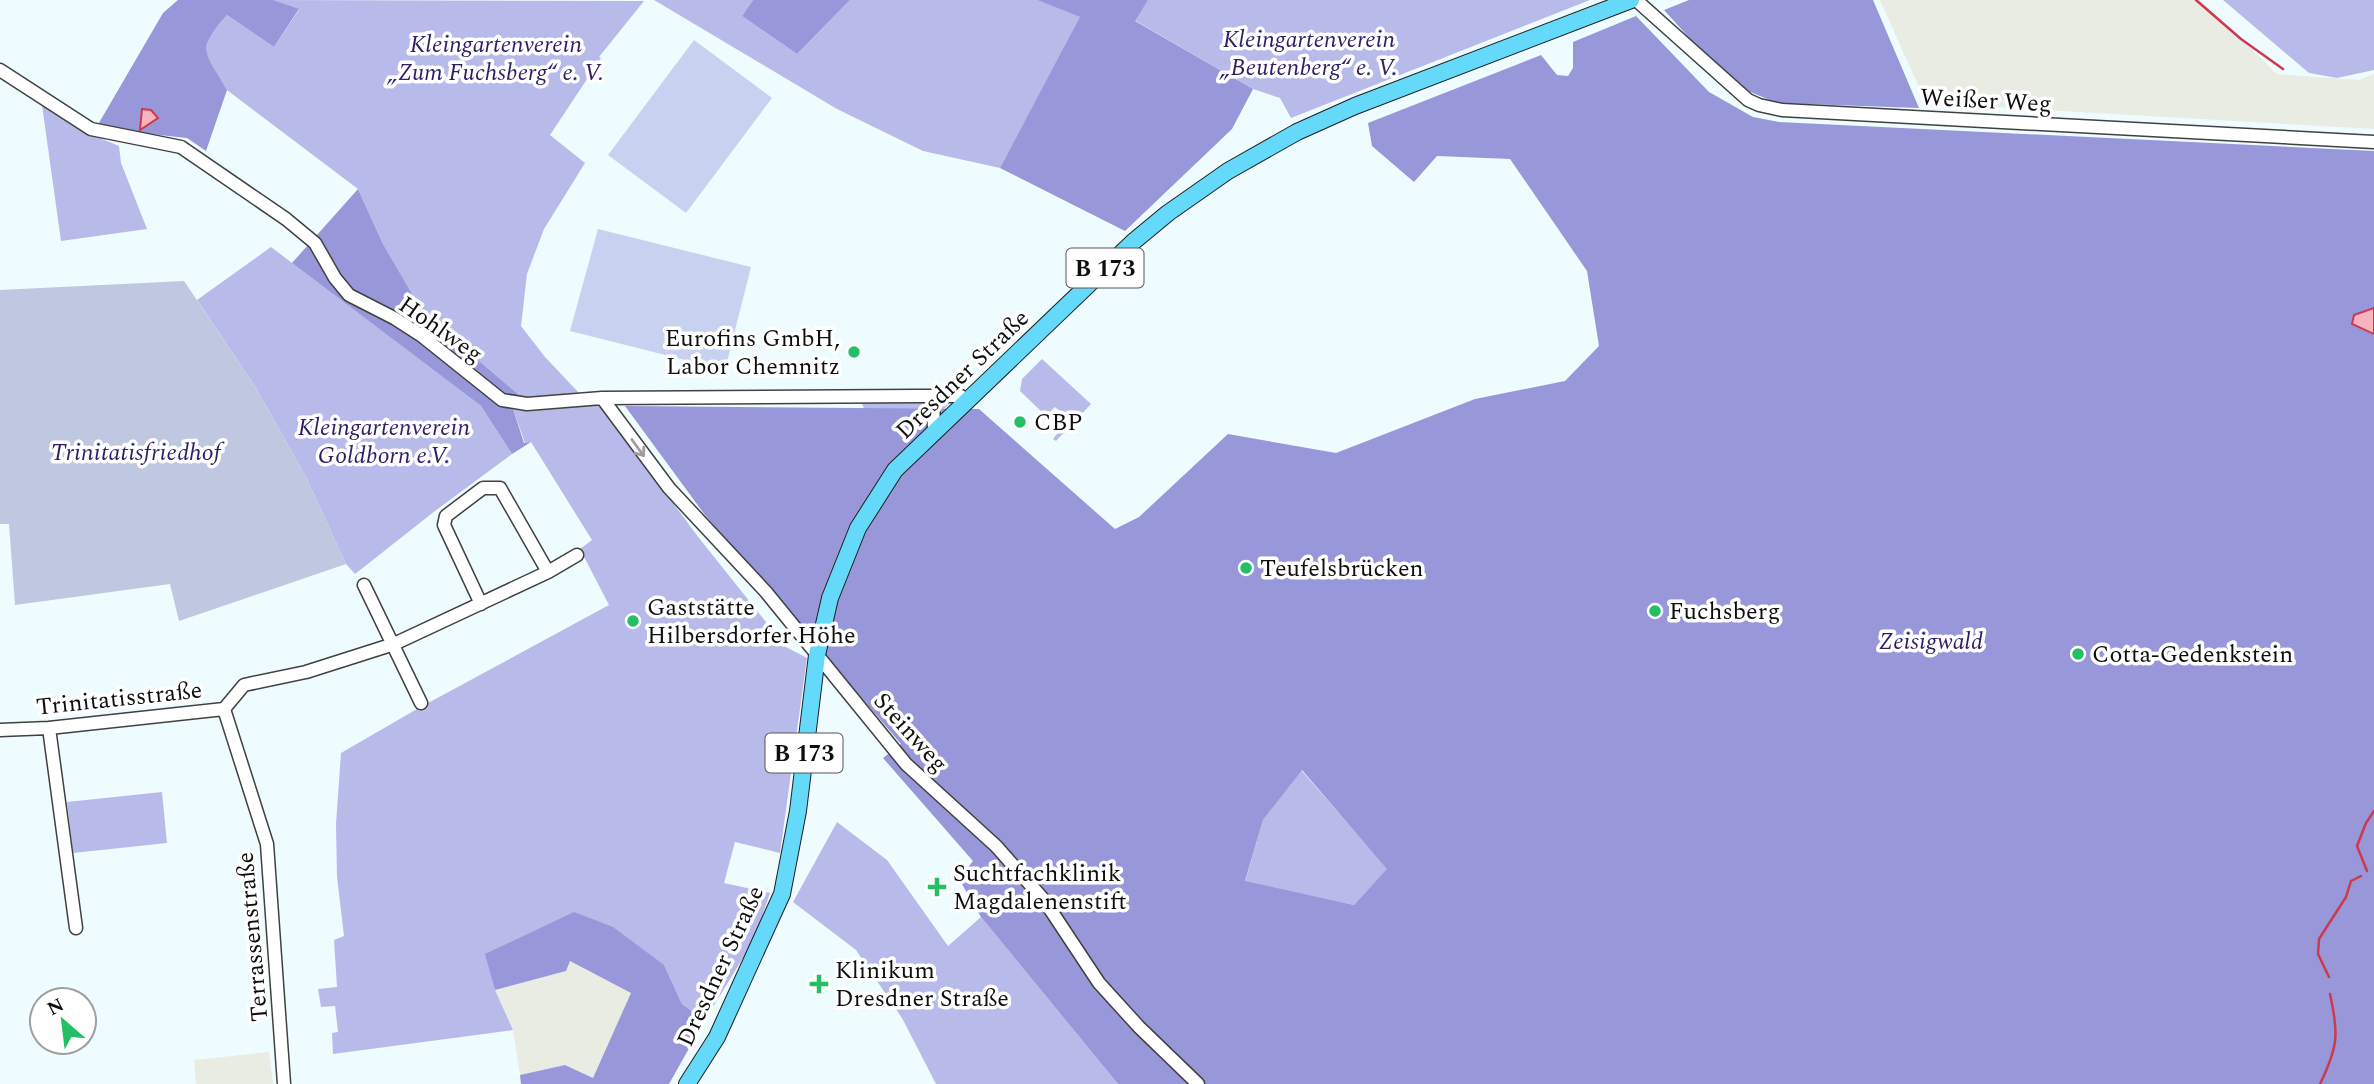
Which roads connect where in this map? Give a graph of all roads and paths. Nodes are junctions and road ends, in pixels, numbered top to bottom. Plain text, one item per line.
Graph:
1 (1634, 0) edge
2 (0, 70) edge
3 (2374, 142) edge
4 (933, 397) junction
5 (602, 398) junction
6 (967, 402) junction
7 (934, 432) junction
8 (577, 555) dead end
9 (548, 572) junction
10 (364, 585) dead end
11 (481, 604) junction
12 (394, 644) junction
13 (817, 655) junction
14 (421, 703) dead end
15 (225, 709) junction
16 (49, 728) junction
17 (0, 730) edge
18 (76, 928) dead end
19 (284, 1084) edge
20 (687, 1084) edge
21 (1198, 1084) edge

1 - 3 street, Weißer Weg
1 - 6 main road, Dresdner Straße / B 173
2 - 5 street, Hohlweg
4 - 5 street, Hohlweg
4 - 6 street, Hohlweg
4 - 7 street
5 -> 13 street, Steinweg
6 - 7 main road, Dresdner Straße / B 173
7 - 13 main road, Dresdner Straße / B 173
8 - 9 street, Trinitatisstraße
9 - 11 street, Trinitatisstraße
9 - 11 street
10 - 12 street
11 - 12 street, Trinitatisstraße
12 - 14 street
12 - 15 street, Trinitatisstraße
13 - 20 main road, Dresdner Straße / B 173
13 - 21 street, Steinweg
15 - 16 street, Trinitatisstraße
15 - 19 street, Terrassenstraße
16 - 17 street, Trinitatisstraße
16 - 18 street

